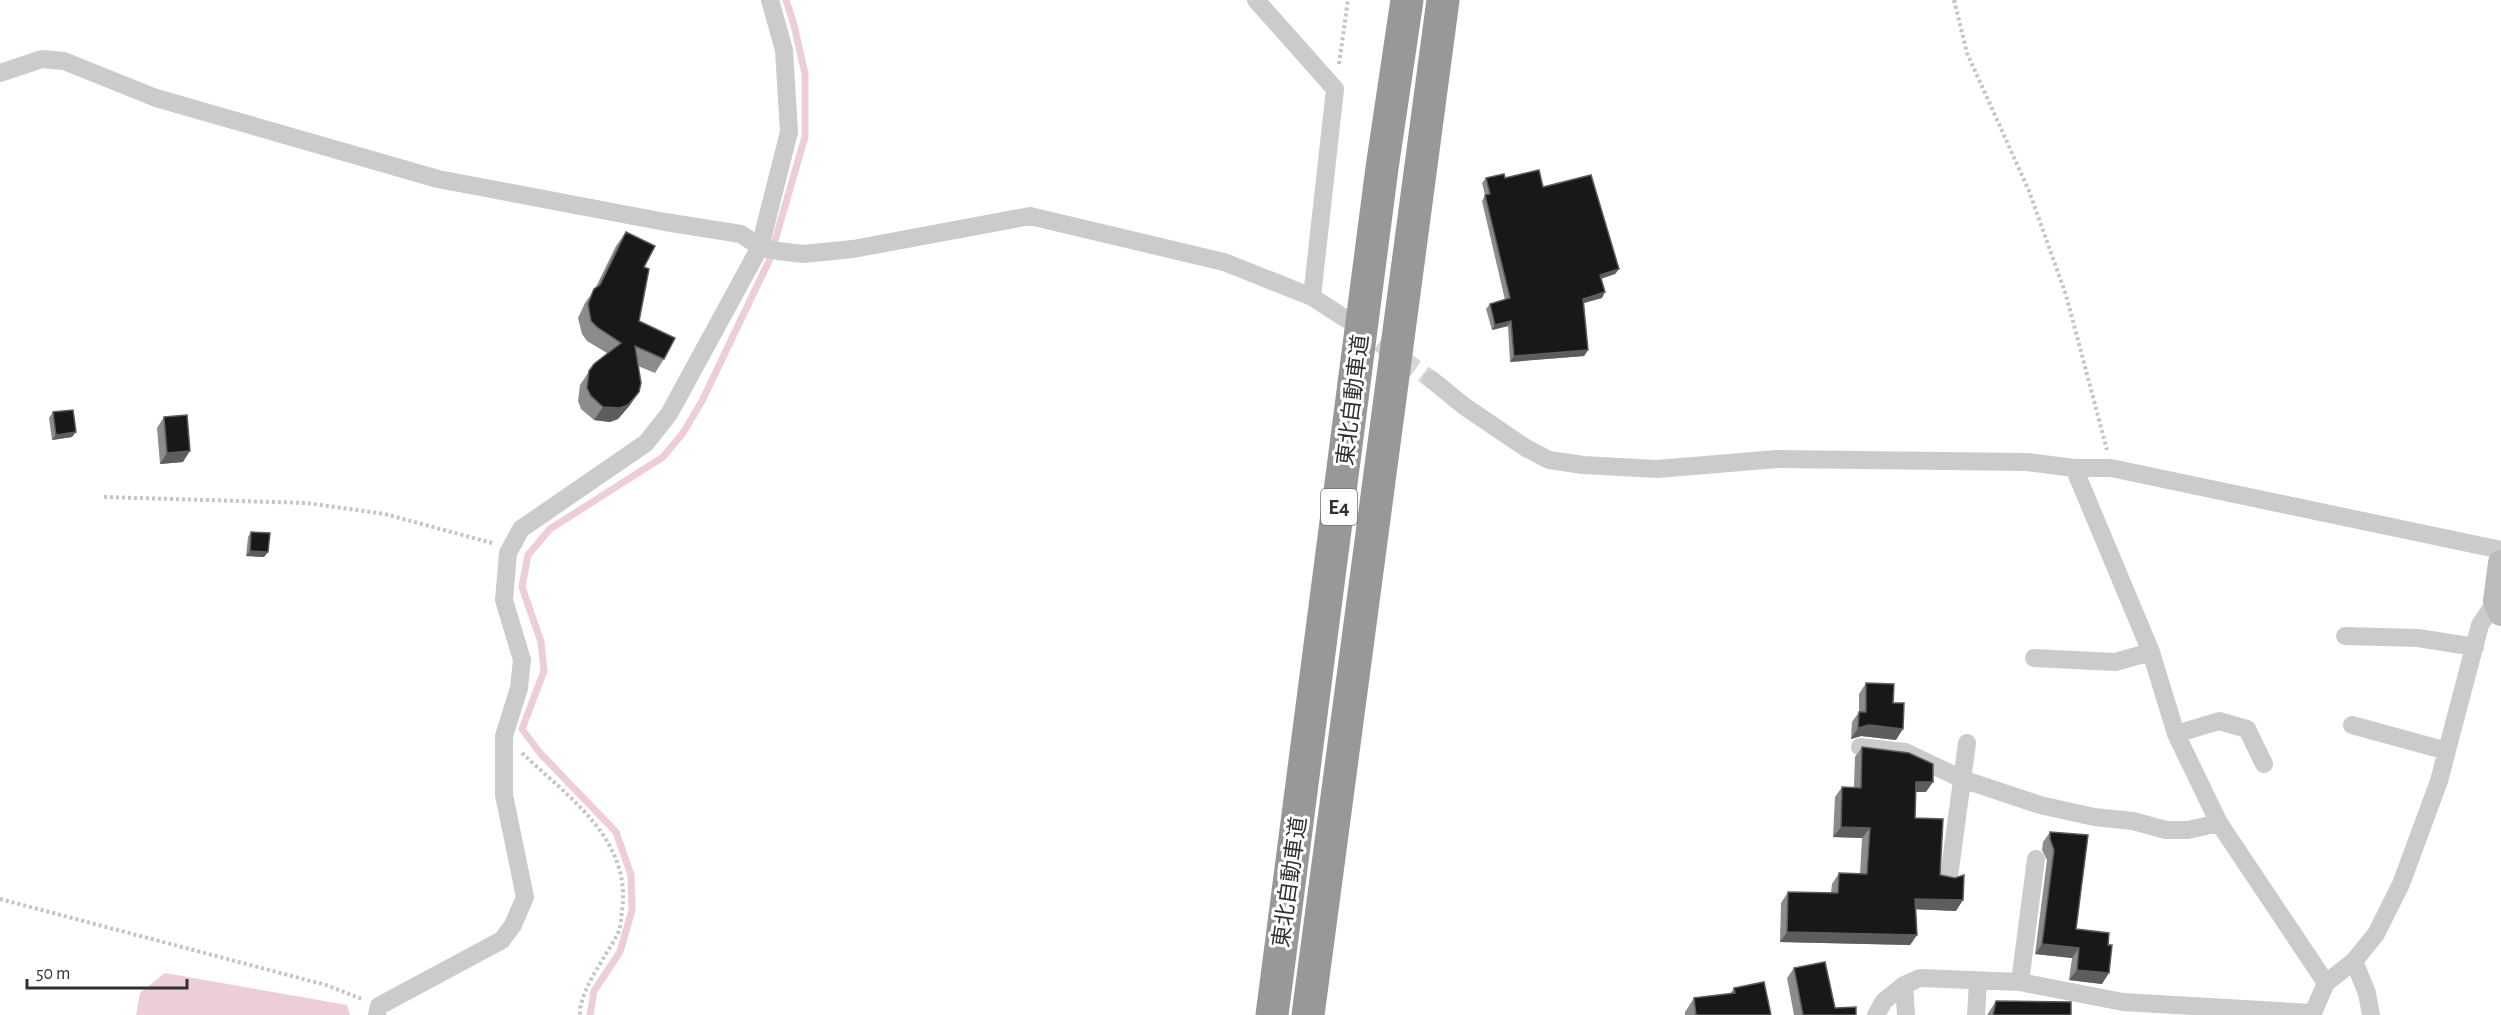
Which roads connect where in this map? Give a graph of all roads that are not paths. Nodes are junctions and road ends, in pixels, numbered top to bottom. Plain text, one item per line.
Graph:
1 (770, 0) edge
2 (1256, 0) edge
3 (1407, 0) edge
4 (1443, 0) edge
5 (0, 74) edge
6 (768, 249) junction
7 (1312, 297) junction
8 (1346, 320) tunnel mouth
9 (1432, 380) tunnel mouth
10 (2074, 468) junction
11 (2501, 549) edge
12 (2501, 563) edge
13 (2498, 607) edge
14 (2345, 636) dead end
15 (2475, 647) junction
16 (2151, 652) junction
17 (2034, 658) dead end
18 (2352, 725) dead end
19 (2176, 734) junction
20 (1967, 743) dead end
21 (1860, 747) edge
22 (2447, 750) junction
23 (2264, 764) dead end
24 (1962, 778) junction
25 (2219, 823) junction
26 (2036, 859) dead end
27 (1949, 877) edge
28 (2354, 961) junction
29 (1978, 981) junction
30 (2020, 982) junction
31 (2326, 983) junction
32 (1904, 985) junction
33 (378, 1011) edge
34 (2312, 1014) edge
35 (1272, 1015) edge
36 (1308, 1015) edge
37 (1876, 1015) edge
38 (1906, 1015) edge
39 (1976, 1015) edge
40 (2370, 1015) edge

1 - 6 street
2 - 7 street
3 - 35 highway, 東北自動車道 / E4
4 - 36 highway, 東北自動車道 / E4
5 - 6 street
6 - 7 street
6 - 33 street
7 - 8 street
9 - 10 street
10 - 11 street
10 - 16 street
12 - 13 main road
13 - 15 street
14 - 15 street
15 - 22 street
16 - 17 street
16 - 19 street
18 - 22 street
19 - 23 street
19 - 25 street
20 - 24 street
21 - 24 street
22 - 28 street
24 - 25 street
24 - 27 street
25 - 31 street
26 - 30 street
28 - 31 street
28 - 40 street
29 - 30 street
29 - 32 street
29 - 39 street
30 - 34 street
31 - 34 street
32 - 37 street
32 - 38 street

